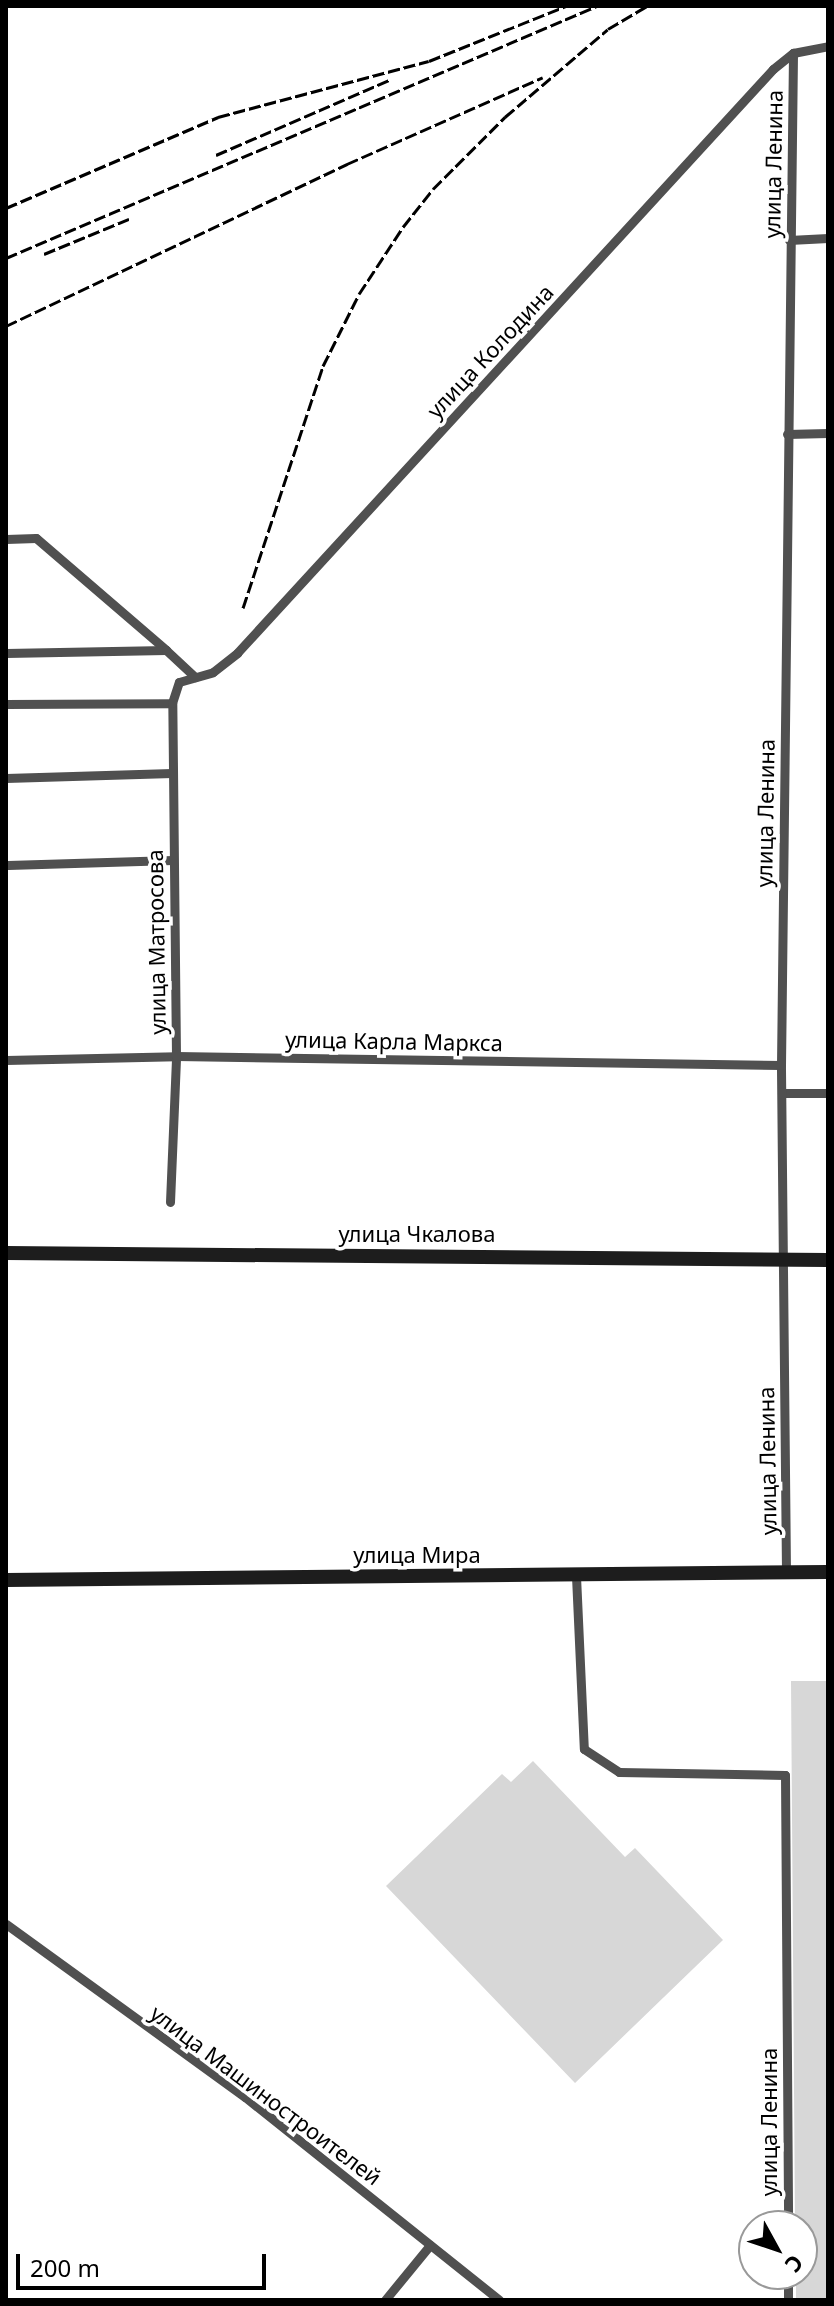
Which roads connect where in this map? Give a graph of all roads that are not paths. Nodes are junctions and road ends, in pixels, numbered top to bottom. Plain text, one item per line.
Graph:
1 (828, 46) edge
2 (793, 53) junction
3 (828, 238) edge
4 (789, 240) junction
5 (828, 433) edge
6 (787, 434) junction
7 (6, 539) edge
8 (166, 650) junction
9 (6, 653) edge
10 (195, 677) junction
11 (179, 682) joint
12 (172, 703) junction
13 (6, 704) edge
14 (172, 773) junction
15 (6, 778) edge
16 (173, 860) junction
17 (8, 865) edge
18 (176, 1056) junction
19 (6, 1060) edge
20 (781, 1065) junction
21 (782, 1093) junction
22 (828, 1093) edge
23 (170, 1202) dead end
24 (6, 1253) edge
25 (782, 1259) junction
26 (828, 1260) edge
27 (786, 1572) junction
28 (828, 1572) edge
29 (576, 1576) junction
30 (6, 1580) edge
31 (6, 1924) edge
32 (788, 2210) edge
33 (430, 2245) junction
34 (385, 2300) edge
35 (499, 2300) edge

1 - 2 street
2 - 4 street, улица Ленина
2 - 10 street, улица Колодина
3 - 4 street
4 - 6 street, улица Ленина
5 - 6 street
6 - 20 street, улица Ленина
7 - 8 street
8 - 9 street
8 - 10 street
10 - 11 street, улица Колодина
11 - 12 street, улица Матросова
12 - 13 street
12 - 14 street, улица Матросова
14 - 15 street
14 - 16 street, улица Матросова
16 - 17 street
16 - 18 street, улица Матросова
18 - 19 street, улица Карла Маркса
18 - 20 street, улица Карла Маркса
18 - 23 street, улица Матросова
20 - 21 street, улица Ленина
21 - 22 street
21 - 25 street, улица Ленина
24 - 25 street, улица Чкалова
25 - 26 street, улица Чкалова
25 - 27 street, улица Ленина
27 - 28 street, улица Мира
27 - 29 street, улица Мира
29 - 30 street, улица Мира
29 - 32 street, улица Ленина
31 - 33 street, улица Машиностроителей
33 - 34 street
33 - 35 street, улица Машиностроителей

